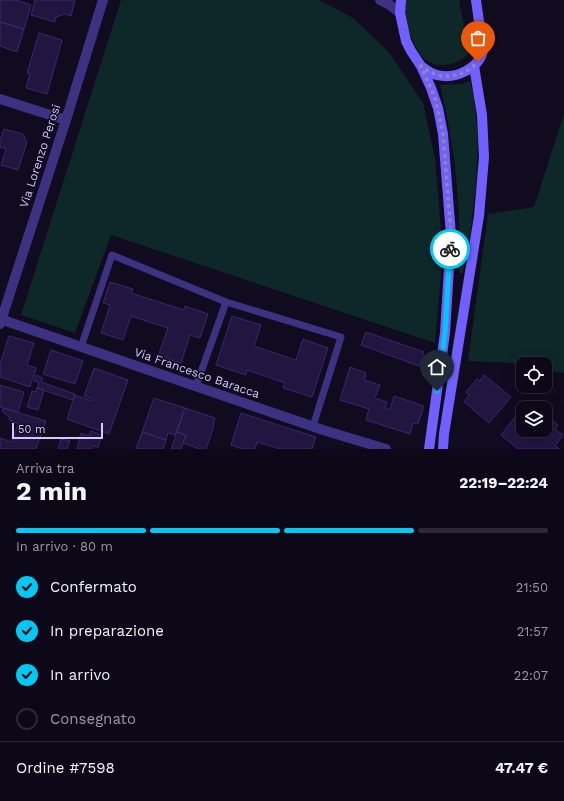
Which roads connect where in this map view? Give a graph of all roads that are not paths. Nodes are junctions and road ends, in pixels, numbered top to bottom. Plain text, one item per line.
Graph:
1 (103, 0) edge
2 (380, 0) edge
3 (401, 0) edge
4 (476, 0) edge
5 (400, 13) junction
6 (421, 66) junction
7 (474, 66) junction
8 (0, 99) edge
9 (66, 120) junction
10 (226, 302) junction
11 (0, 321) edge
12 (81, 347) junction
13 (196, 386) junction
14 (313, 426) junction
15 (386, 449) edge
16 (429, 449) edge
17 (443, 449) edge

1 - 9 street, Via Lorenzo Perosi
2 - 5 street
3 - 5 street
4 - 7 street
5 - 6 street
6 - 7 street
6 - 16 street
7 - 17 street
8 - 9 street
9 - 11 street, Via Lorenzo Perosi
10 - 12 lane
10 - 13 lane
10 - 14 lane
11 - 12 street, Via Francesco Baracca
12 - 13 street, Via Francesco Baracca
13 - 14 street, Via Francesco Baracca
14 - 15 street, Via Francesco Baracca

